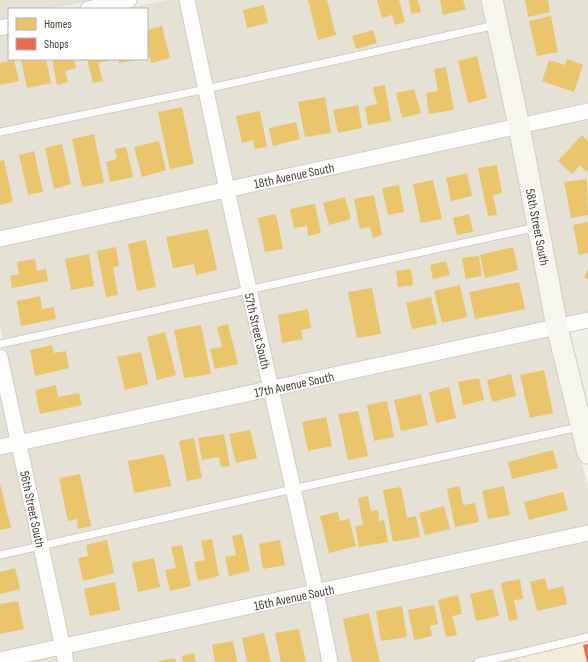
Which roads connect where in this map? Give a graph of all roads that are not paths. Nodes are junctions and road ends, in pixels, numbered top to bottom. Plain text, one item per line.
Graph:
1 (129, 0) edge
2 (187, 0) edge
3 (492, 0) edge
4 (93, 8) edge
5 (498, 25) junction
6 (206, 89) junction
7 (588, 110) edge
8 (519, 126) junction
9 (0, 132) edge
10 (227, 190) junction
11 (538, 226) junction
12 (0, 239) edge
13 (249, 290) junction
14 (588, 320) edge
15 (557, 327) junction
16 (0, 344) edge
17 (0, 357) edge
18 (271, 389) junction
19 (581, 418) junction
20 (19, 442) junction
21 (0, 447) edge
22 (588, 453) edge
23 (293, 488) junction
24 (588, 533) edge
25 (41, 546) junction
26 (0, 555) edge
27 (316, 592) junction
28 (588, 637) edge
29 (63, 647) junction
30 (0, 660) edge
31 (66, 662) edge
32 (330, 662) edge
33 (478, 662) edge

1 - 4 street
2 - 6 street, 57th Street South
3 - 5 street, 58th Street South
5 - 6 lane
5 - 8 street, 58th Street South
6 - 9 lane
6 - 10 street, 57th Street South
7 - 8 street, 18th Avenue South
8 - 10 street, 18th Avenue South
8 - 11 street, 58th Street South
10 - 12 street, 18th Avenue South
10 - 13 street, 57th Street South
11 - 13 lane
11 - 15 street, 58th Street South
13 - 16 lane
13 - 18 street, 57th Street South
14 - 15 street, 17th Avenue South
15 - 18 street, 17th Avenue South
15 - 19 street, 58th Street South
17 - 20 street, 56th Street South
18 - 20 street, 17th Avenue South
18 - 23 street, 57th Street South
19 - 22 street, 58th Street South
19 - 23 lane
20 - 21 street, 17th Avenue South
20 - 25 street, 56th Street South
23 - 25 lane
23 - 27 street, 57th Street South
24 - 27 street, 16th Avenue South
25 - 26 lane
25 - 29 street, 56th Street South
27 - 29 street, 16th Avenue South
27 - 32 street, 57th Street South
28 - 33 lane
29 - 30 street, 16th Avenue South
29 - 31 street, 56th Street South

